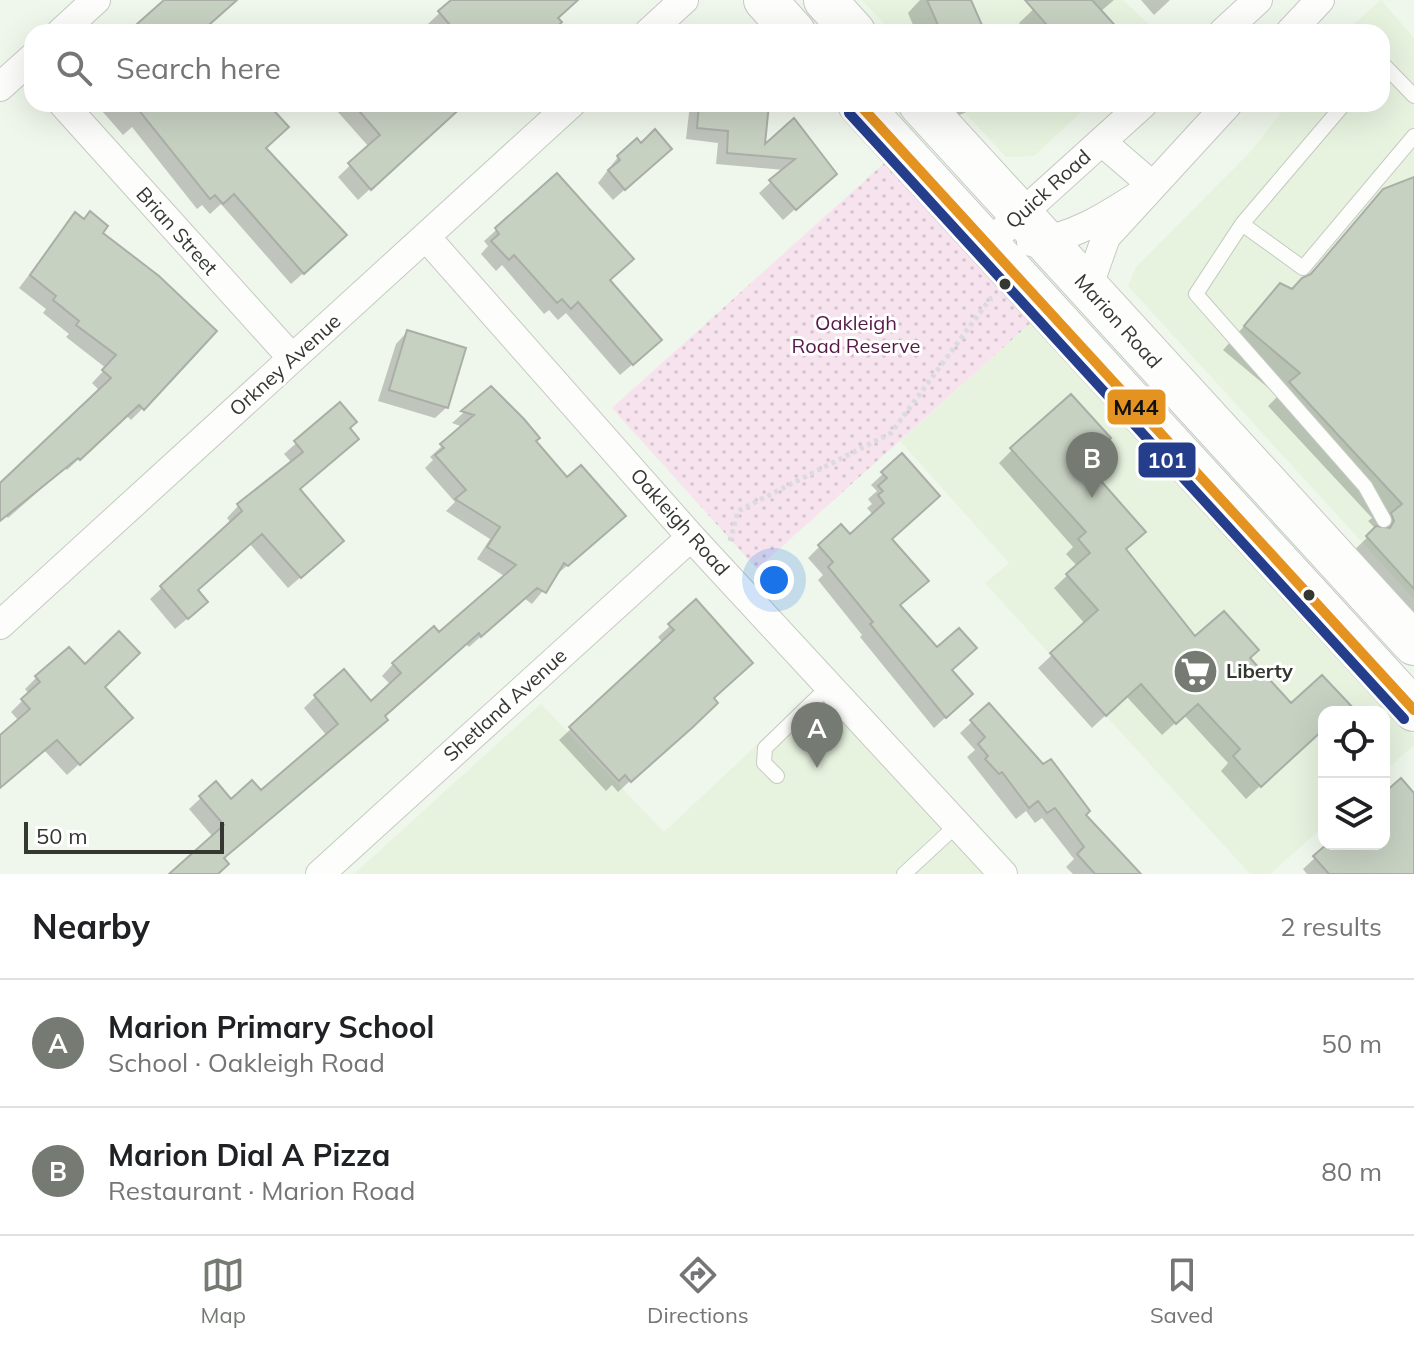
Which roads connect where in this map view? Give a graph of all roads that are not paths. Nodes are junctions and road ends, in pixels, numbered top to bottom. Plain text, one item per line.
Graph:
1 (96, 0) edge
2 (684, 0) edge
3 (765, 0) edge
4 (825, 0) edge
5 (1258, 0) edge
6 (1311, 3) edge
7 (70, 24) edge
8 (658, 24) edge
9 (787, 24) edge
10 (847, 24) edge
11 (1232, 24) edge
12 (1296, 24) edge
13 (24, 69) edge
14 (1390, 71) edge
15 (0, 87) edge
16 (1414, 96) edge
17 (70, 112) edge
18 (562, 112) edge
19 (866, 112) edge
20 (927, 112) edge
21 (1134, 112) edge
22 (1221, 112) edge
23 (1337, 112) edge
24 (1414, 136) edge
25 (1102, 142) junction
26 (1153, 186) junction
27 (1242, 224) junction
28 (1032, 227) junction
29 (426, 237) junction
30 (987, 245) junction
31 (1088, 288) junction
32 (292, 358) junction
33 (1384, 520) dead end
34 (691, 537) junction
35 (0, 625) edge
36 (1414, 644) edge
37 (829, 686) junction
38 (1414, 710) edge
39 (777, 776) dead end
40 (957, 825) junction
41 (320, 874) edge
42 (904, 874) edge
43 (1003, 874) edge

1 - 7 street
2 - 8 street
3 - 9 main road
4 - 10 main road
5 - 11 street
6 - 12 street
13 - 15 street
14 - 16 lane
17 - 32 street, Brian Street
18 - 29 street, Orkney Avenue
19 - 30 main road
20 - 28 main road, Marion Road
21 - 25 street, Quick Road
22 - 26 street, Quick Road
23 - 27 lane
24 - 27 lane
25 - 26 street, Quick Road
25 - 28 street, Quick Road
26 - 28 street, Quick Road
26 - 31 street, Quick Road
27 - 33 lane
28 - 30 street, Quick Road
28 - 30 street, Quick Road
28 - 31 main road, Marion Road
29 - 32 street, Orkney Avenue
29 - 34 street, Oakleigh Road
30 - 38 main road
31 - 36 main road, Marion Road
32 - 35 street, Orkney Avenue
34 - 37 street, Oakleigh Road
34 - 41 street, Shetland Avenue
37 - 39 lane
37 - 40 street, Oakleigh Road
40 - 42 lane
40 - 43 street, Oakleigh Road

